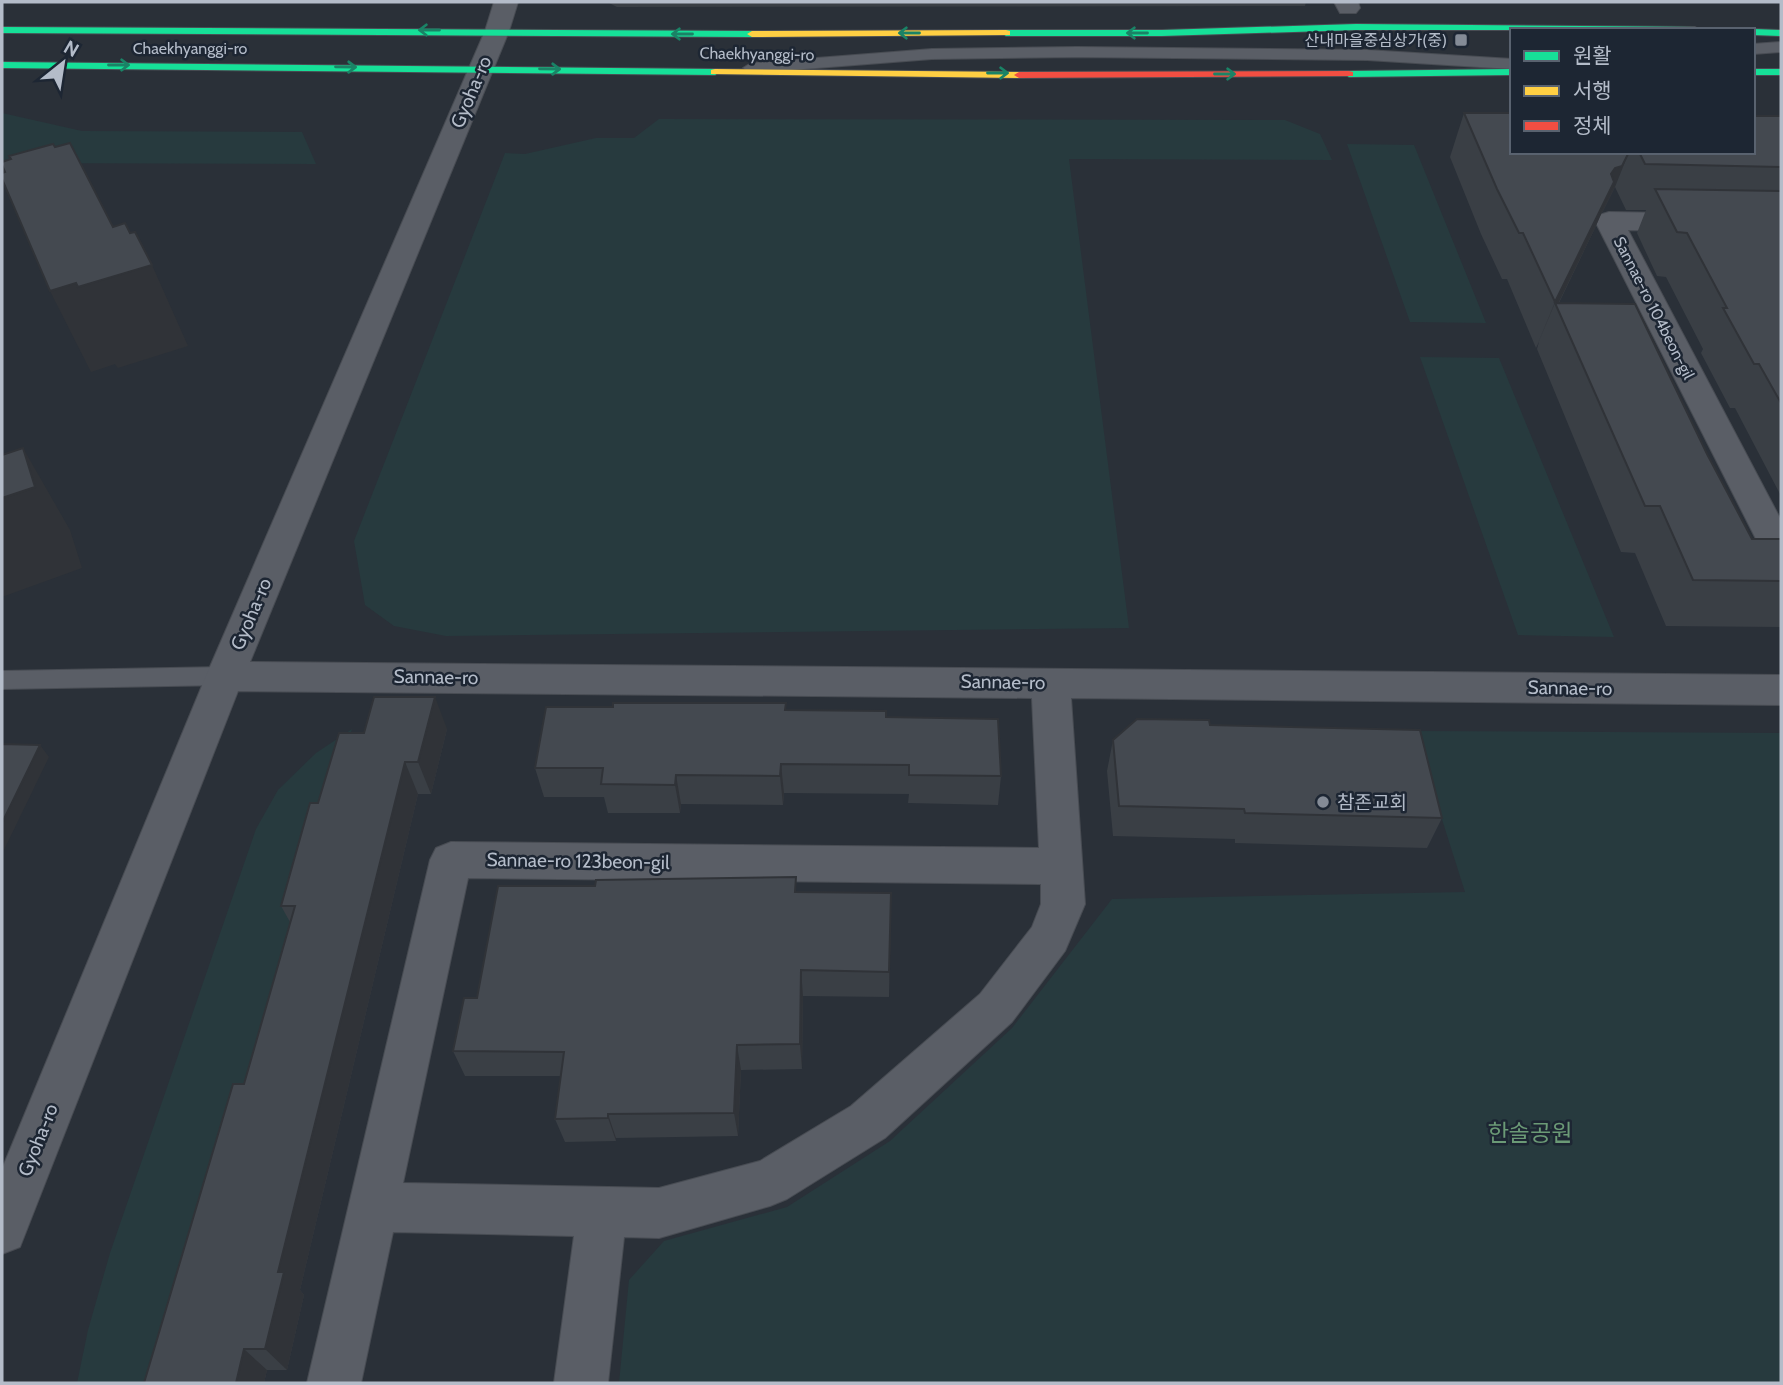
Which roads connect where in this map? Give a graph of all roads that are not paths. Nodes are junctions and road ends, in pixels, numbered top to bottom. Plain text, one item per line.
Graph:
1 (506, 2) edge
2 (1510, 28) edge
3 (2, 30) edge
4 (497, 31) junction
5 (1755, 32) edge
6 (1162, 33) junction
7 (1781, 33) edge
8 (1781, 47) edge
9 (1755, 49) edge
10 (1510, 50) edge
11 (1510, 64) edge
12 (2, 65) edge
13 (481, 68) junction
14 (705, 71) junction
15 (1510, 72) edge
16 (1755, 72) edge
17 (1781, 72) edge
18 (1781, 223) edge
19 (1781, 543) edge
20 (225, 676) junction
21 (2, 680) edge
22 (1051, 683) junction
23 (1781, 690) edge
24 (1061, 866) junction
25 (374, 1207) junction
26 (602, 1212) junction
27 (2, 1229) edge
28 (334, 1383) edge
29 (581, 1383) edge

1 - 4 street, Gyoha-ro
2 - 6 main road, Chaekhyanggi-ro
4 -> 3 main road, Chaekhyanggi-ro
6 -> 4 main road, Chaekhyanggi-ro
4 - 13 street, Gyoha-ro
5 - 7 main road
6 - 10 lane
8 - 9 lane
11 - 14 lane
12 -> 13 main road, Chaekhyanggi-ro
13 -> 14 main road, Chaekhyanggi-ro
13 - 20 street, Gyoha-ro
14 -> 15 main road, Chaekhyanggi-ro
16 - 17 main road
18 - 19 street, Sannae-ro 104beon-gil
20 - 21 lane
20 - 22 street, Sannae-ro
20 - 27 street, Gyoha-ro
22 - 23 street, Sannae-ro
22 - 24 street
24 - 25 street, Sannae-ro 123beon-gil
24 - 26 street
25 - 26 street
25 - 28 street, Sannae-ro 123beon-gil
26 - 29 street

